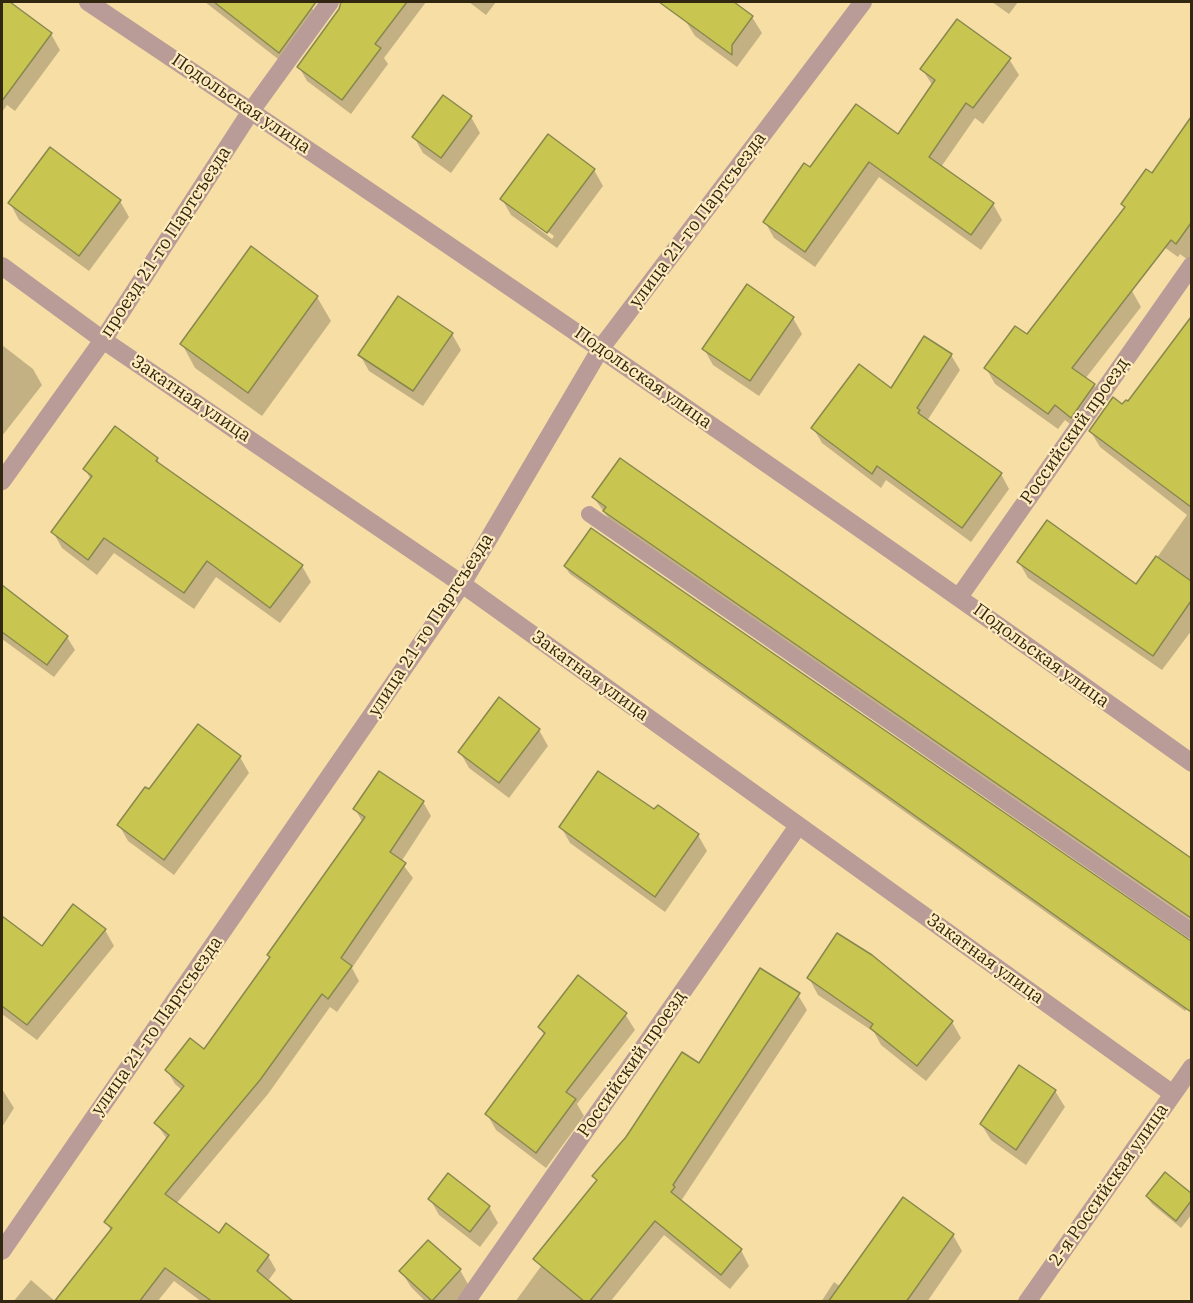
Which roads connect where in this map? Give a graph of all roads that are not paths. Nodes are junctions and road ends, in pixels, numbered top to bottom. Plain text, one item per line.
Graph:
1 (88, 2) edge
2 (330, 2) edge
3 (863, 2) edge
4 (251, 111) junction
5 (1191, 265) edge
6 (2, 266) edge
7 (103, 340) junction
8 (601, 348) junction
9 (2, 482) edge
10 (589, 514) dead end
11 (462, 584) junction
12 (959, 597) junction
13 (1191, 763) edge
14 (798, 826) junction
15 (1191, 931) edge
16 (1191, 1067) edge
17 (1173, 1094) junction
18 (2, 1251) edge
19 (466, 1302) edge
20 (1027, 1302) edge

1 - 4 street, Подольская улица
2 - 4 street, проезд 21-го Партсъезда
3 - 8 street, улица 21-го Партсъезда
4 - 7 street, проезд 21-го Партсъезда
4 - 8 street, Подольская улица
5 - 12 street, Российский проезд
6 - 7 street, Закатная улица
7 - 9 street, проезд 21-го Партсъезда
7 - 11 street, Закатная улица
8 - 11 street, улица 21-го Партсъезда
8 - 12 street, Подольская улица
10 - 15 lane
11 - 14 street, Закатная улица
11 - 18 street, улица 21-го Партсъезда
12 - 13 street, Подольская улица
14 - 17 street, Закатная улица
14 - 19 street, Российский проезд
16 - 17 street, 2-я Российская улица
17 - 20 street, 2-я Российская улица

